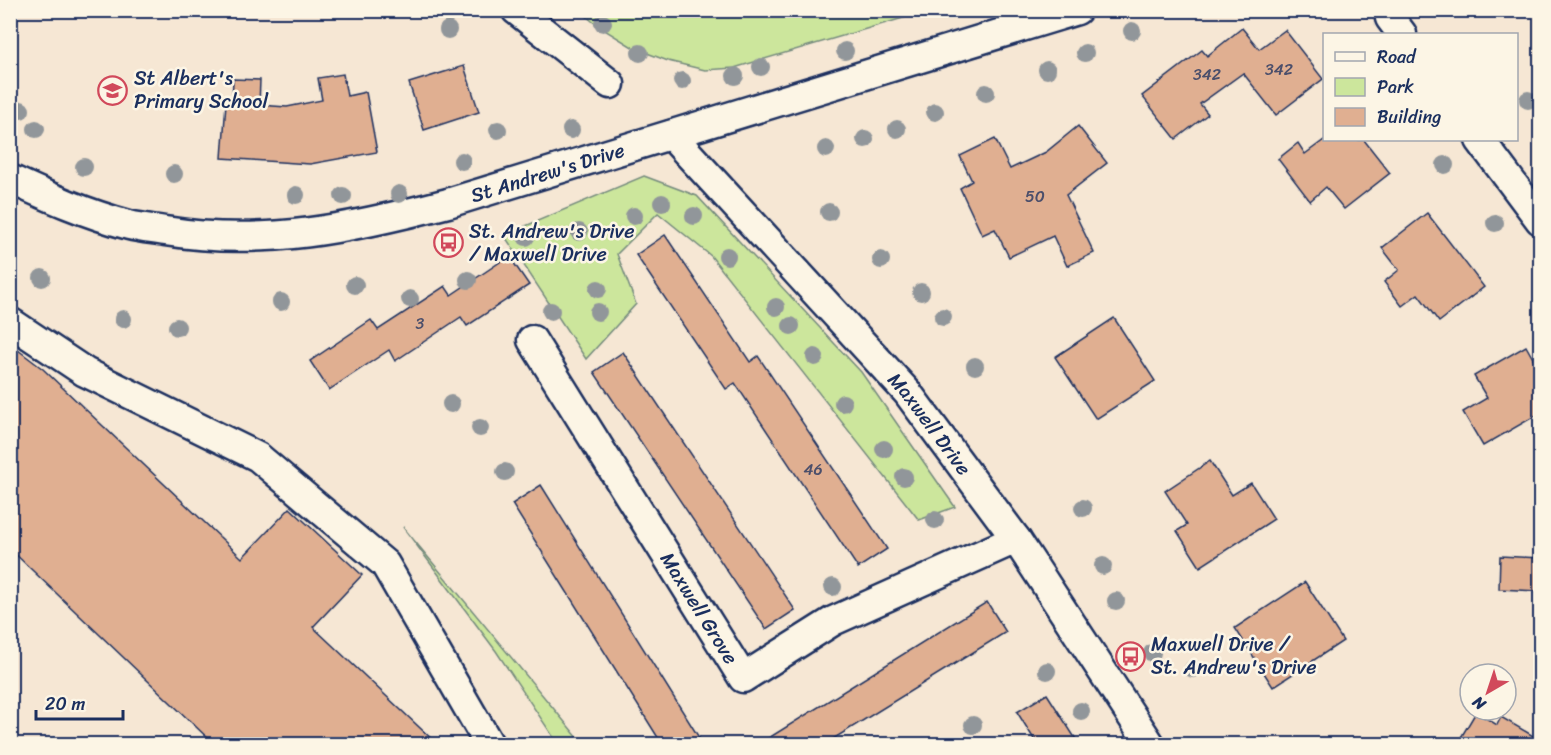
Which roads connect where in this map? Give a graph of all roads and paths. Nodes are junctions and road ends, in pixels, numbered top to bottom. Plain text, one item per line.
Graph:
1 (516, 10) edge
2 (1077, 10) edge
3 (610, 84) dead end
4 (671, 135) junction
5 (1481, 141) edge
6 (10, 179) edge
7 (1540, 220) edge
8 (10, 322) edge
9 (532, 340) dead end
10 (1016, 539) junction
11 (489, 744) edge
12 (1150, 744) edge

1 - 3 street
2 - 4 street, St Andrew's Drive
4 - 6 street, St Andrew's Drive
4 - 10 street, Maxwell Drive
5 - 7 street
8 - 11 street
9 - 10 street, Maxwell Grove
10 - 12 street, Maxwell Drive

